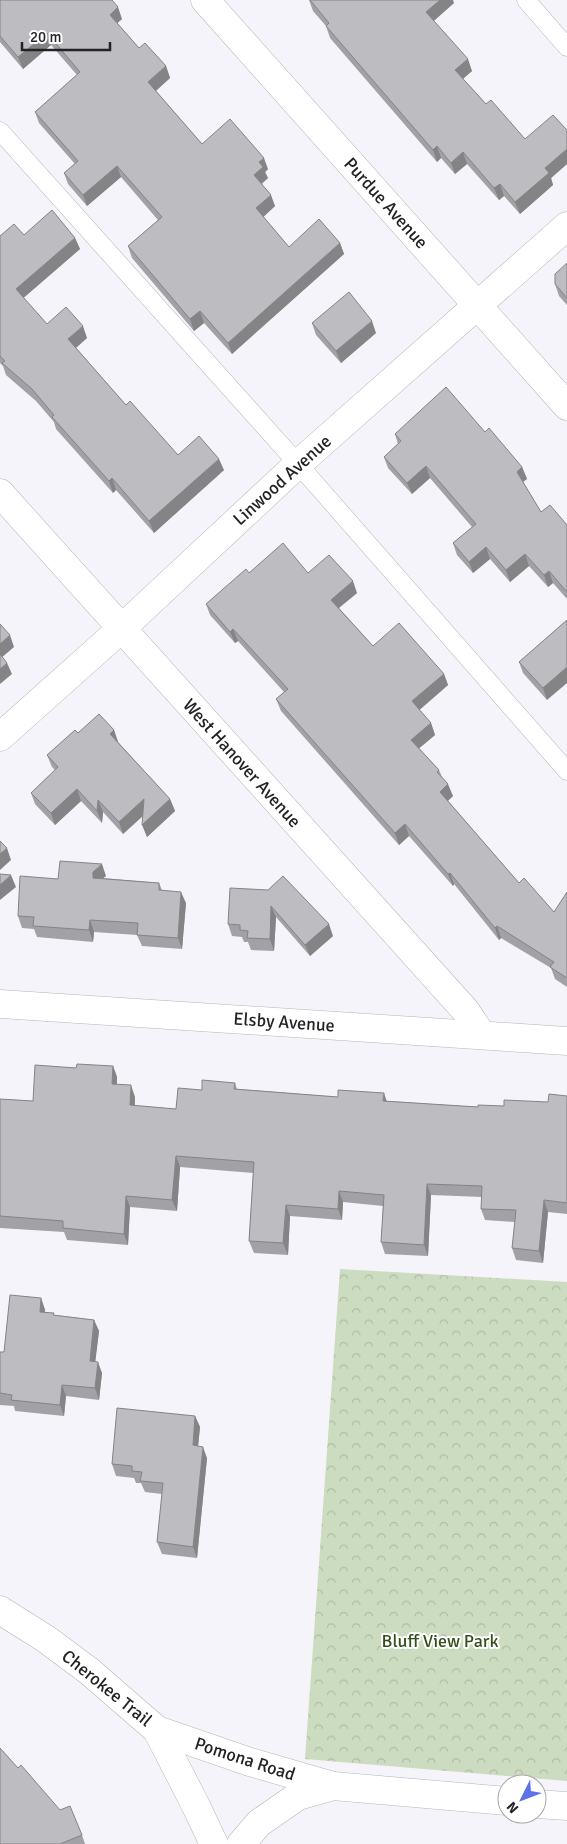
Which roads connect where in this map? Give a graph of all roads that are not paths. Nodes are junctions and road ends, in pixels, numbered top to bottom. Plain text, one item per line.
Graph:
1 (204, 0) edge
2 (526, 0) edge
3 (567, 47) edge
4 (0, 131) edge
5 (567, 226) edge
6 (478, 306) junction
7 (567, 406) edge
8 (298, 464) junction
9 (0, 493) edge
10 (121, 629) junction
11 (0, 737) edge
12 (567, 771) edge
13 (0, 1004) edge
14 (482, 1035) junction
15 (567, 1041) edge
16 (0, 1610) edge
17 (157, 1730) junction
18 (333, 1786) junction
19 (497, 1800) edge
20 (547, 1805) edge
21 (567, 1806) edge
22 (214, 1844) edge
23 (242, 1844) edge

1 - 6 street, Purdue Avenue
2 - 3 lane
4 - 8 lane
5 - 6 street, Linwood Avenue
6 - 7 street, Purdue Avenue
6 - 8 street, Linwood Avenue
8 - 10 street, Linwood Avenue
8 - 12 lane
9 - 10 street, West Hanover Avenue
10 - 11 street, Linwood Avenue
10 - 14 street, West Hanover Avenue
13 - 14 street, Elsby Avenue
14 - 15 street, Elsby Avenue
16 - 17 street, Cherokee Trail
17 - 18 street, Pomona Road
17 - 22 street, Cherokee Trail
18 - 19 street, Pomona Road
18 - 23 street, Pomona Road
20 - 21 street

